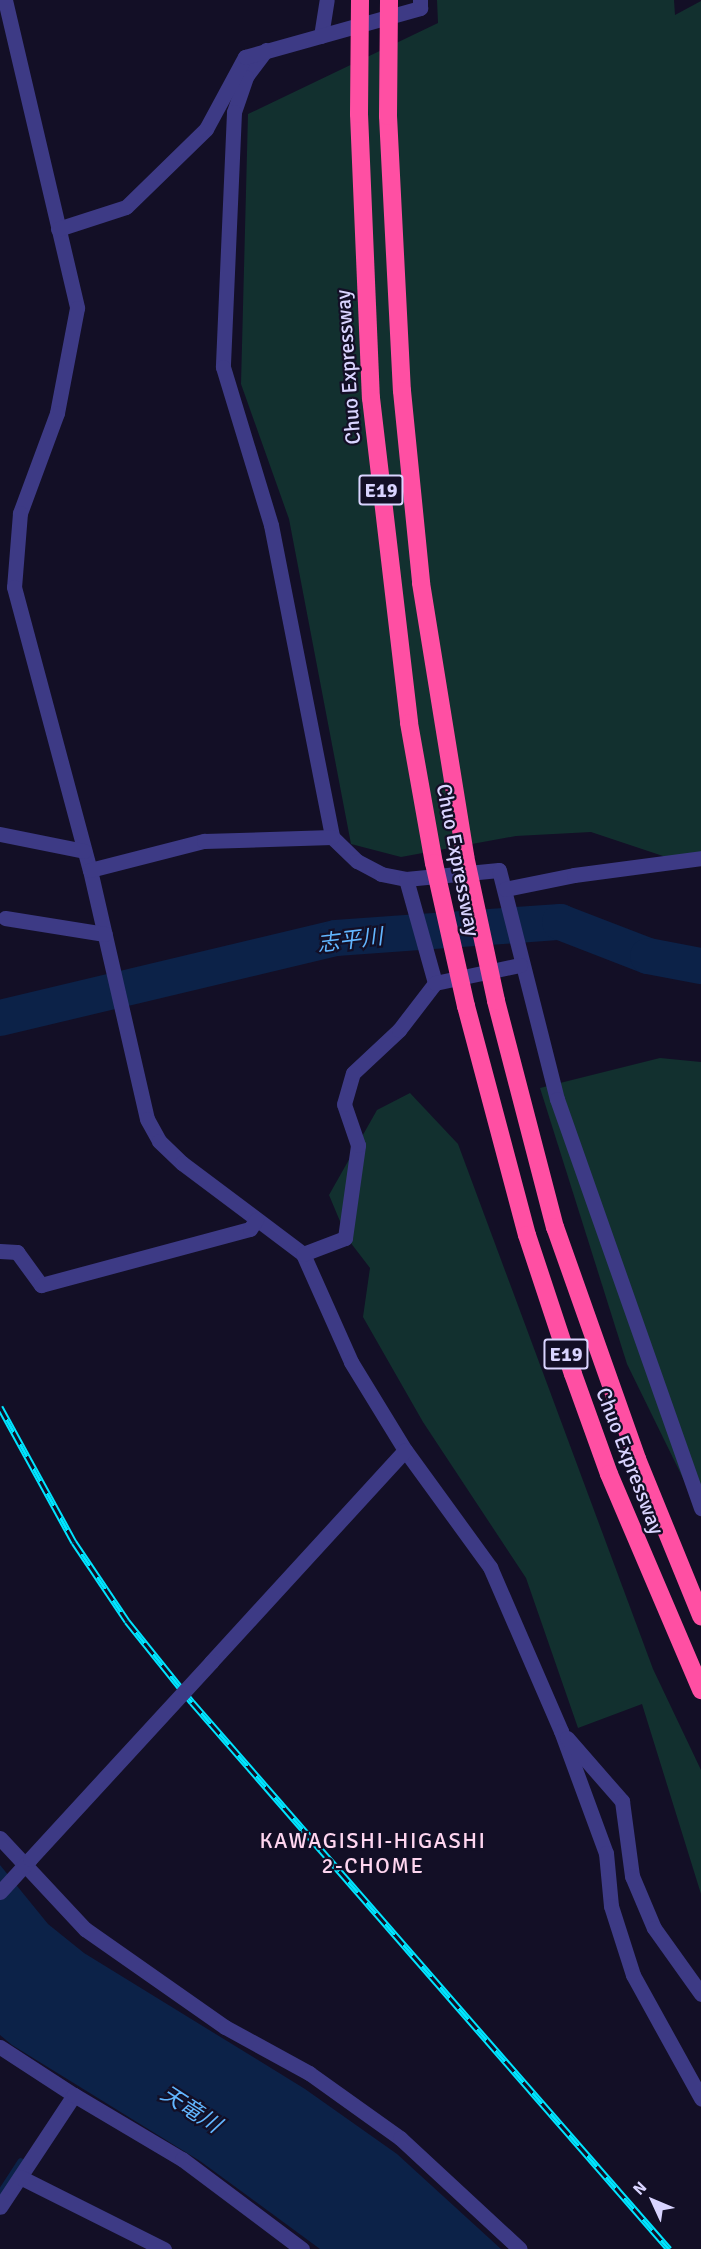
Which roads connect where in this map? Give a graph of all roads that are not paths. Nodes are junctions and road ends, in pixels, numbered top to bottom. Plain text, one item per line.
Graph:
1 (5, 0) edge
2 (327, 0) edge
3 (360, 0) edge
4 (389, 0) edge
5 (420, 0) edge
6 (321, 36) junction
7 (266, 50) junction
8 (58, 229) junction
9 (0, 834) edge
10 (332, 837) junction
11 (84, 850) junction
12 (701, 858) edge
13 (90, 870) junction
14 (406, 879) junction
15 (505, 889) junction
16 (5, 918) dead end
17 (105, 934) junction
18 (520, 965) junction
19 (435, 983) junction
20 (256, 1220) junction
21 (0, 1251) edge
22 (303, 1254) junction
23 (405, 1450) junction
24 (701, 1508) edge
25 (701, 1616) edge
26 (701, 1690) edge
27 (561, 1731) junction
28 (0, 1838) edge
29 (23, 1866) junction
30 (0, 1892) edge
31 (701, 1994) edge
32 (0, 2048) edge
33 (74, 2095) junction
34 (701, 2098) edge
35 (20, 2177) junction
36 (0, 2206) edge
37 (286, 2236) junction
38 (164, 2249) edge
39 (277, 2249) edge
40 (302, 2249) edge
41 (520, 2249) edge

1 - 8 street
2 - 6 street
3 - 26 highway, Chuo Expressway / E19, bridge
4 - 25 highway, Chuo Expressway / E19, bridge
5 - 6 street
6 - 7 street
7 - 8 street
7 - 10 street
8 - 11 street
9 - 11 street
10 - 13 street
10 - 14 street
11 - 13 street
12 - 15 street
13 - 17 street
14 - 15 street
14 - 19 street
15 - 18 street
16 - 17 street
17 - 20 street
18 - 19 street
18 - 24 street
19 - 22 street
20 - 21 street
20 - 22 street
22 - 23 street
23 - 27 street
23 - 29 street, bridge
27 - 31 street
27 - 34 street
28 - 29 street
29 - 30 street
29 - 41 street
32 - 33 street
33 - 35 street
33 - 37 street
35 - 36 street
35 - 38 street
37 - 39 street
37 - 40 street

